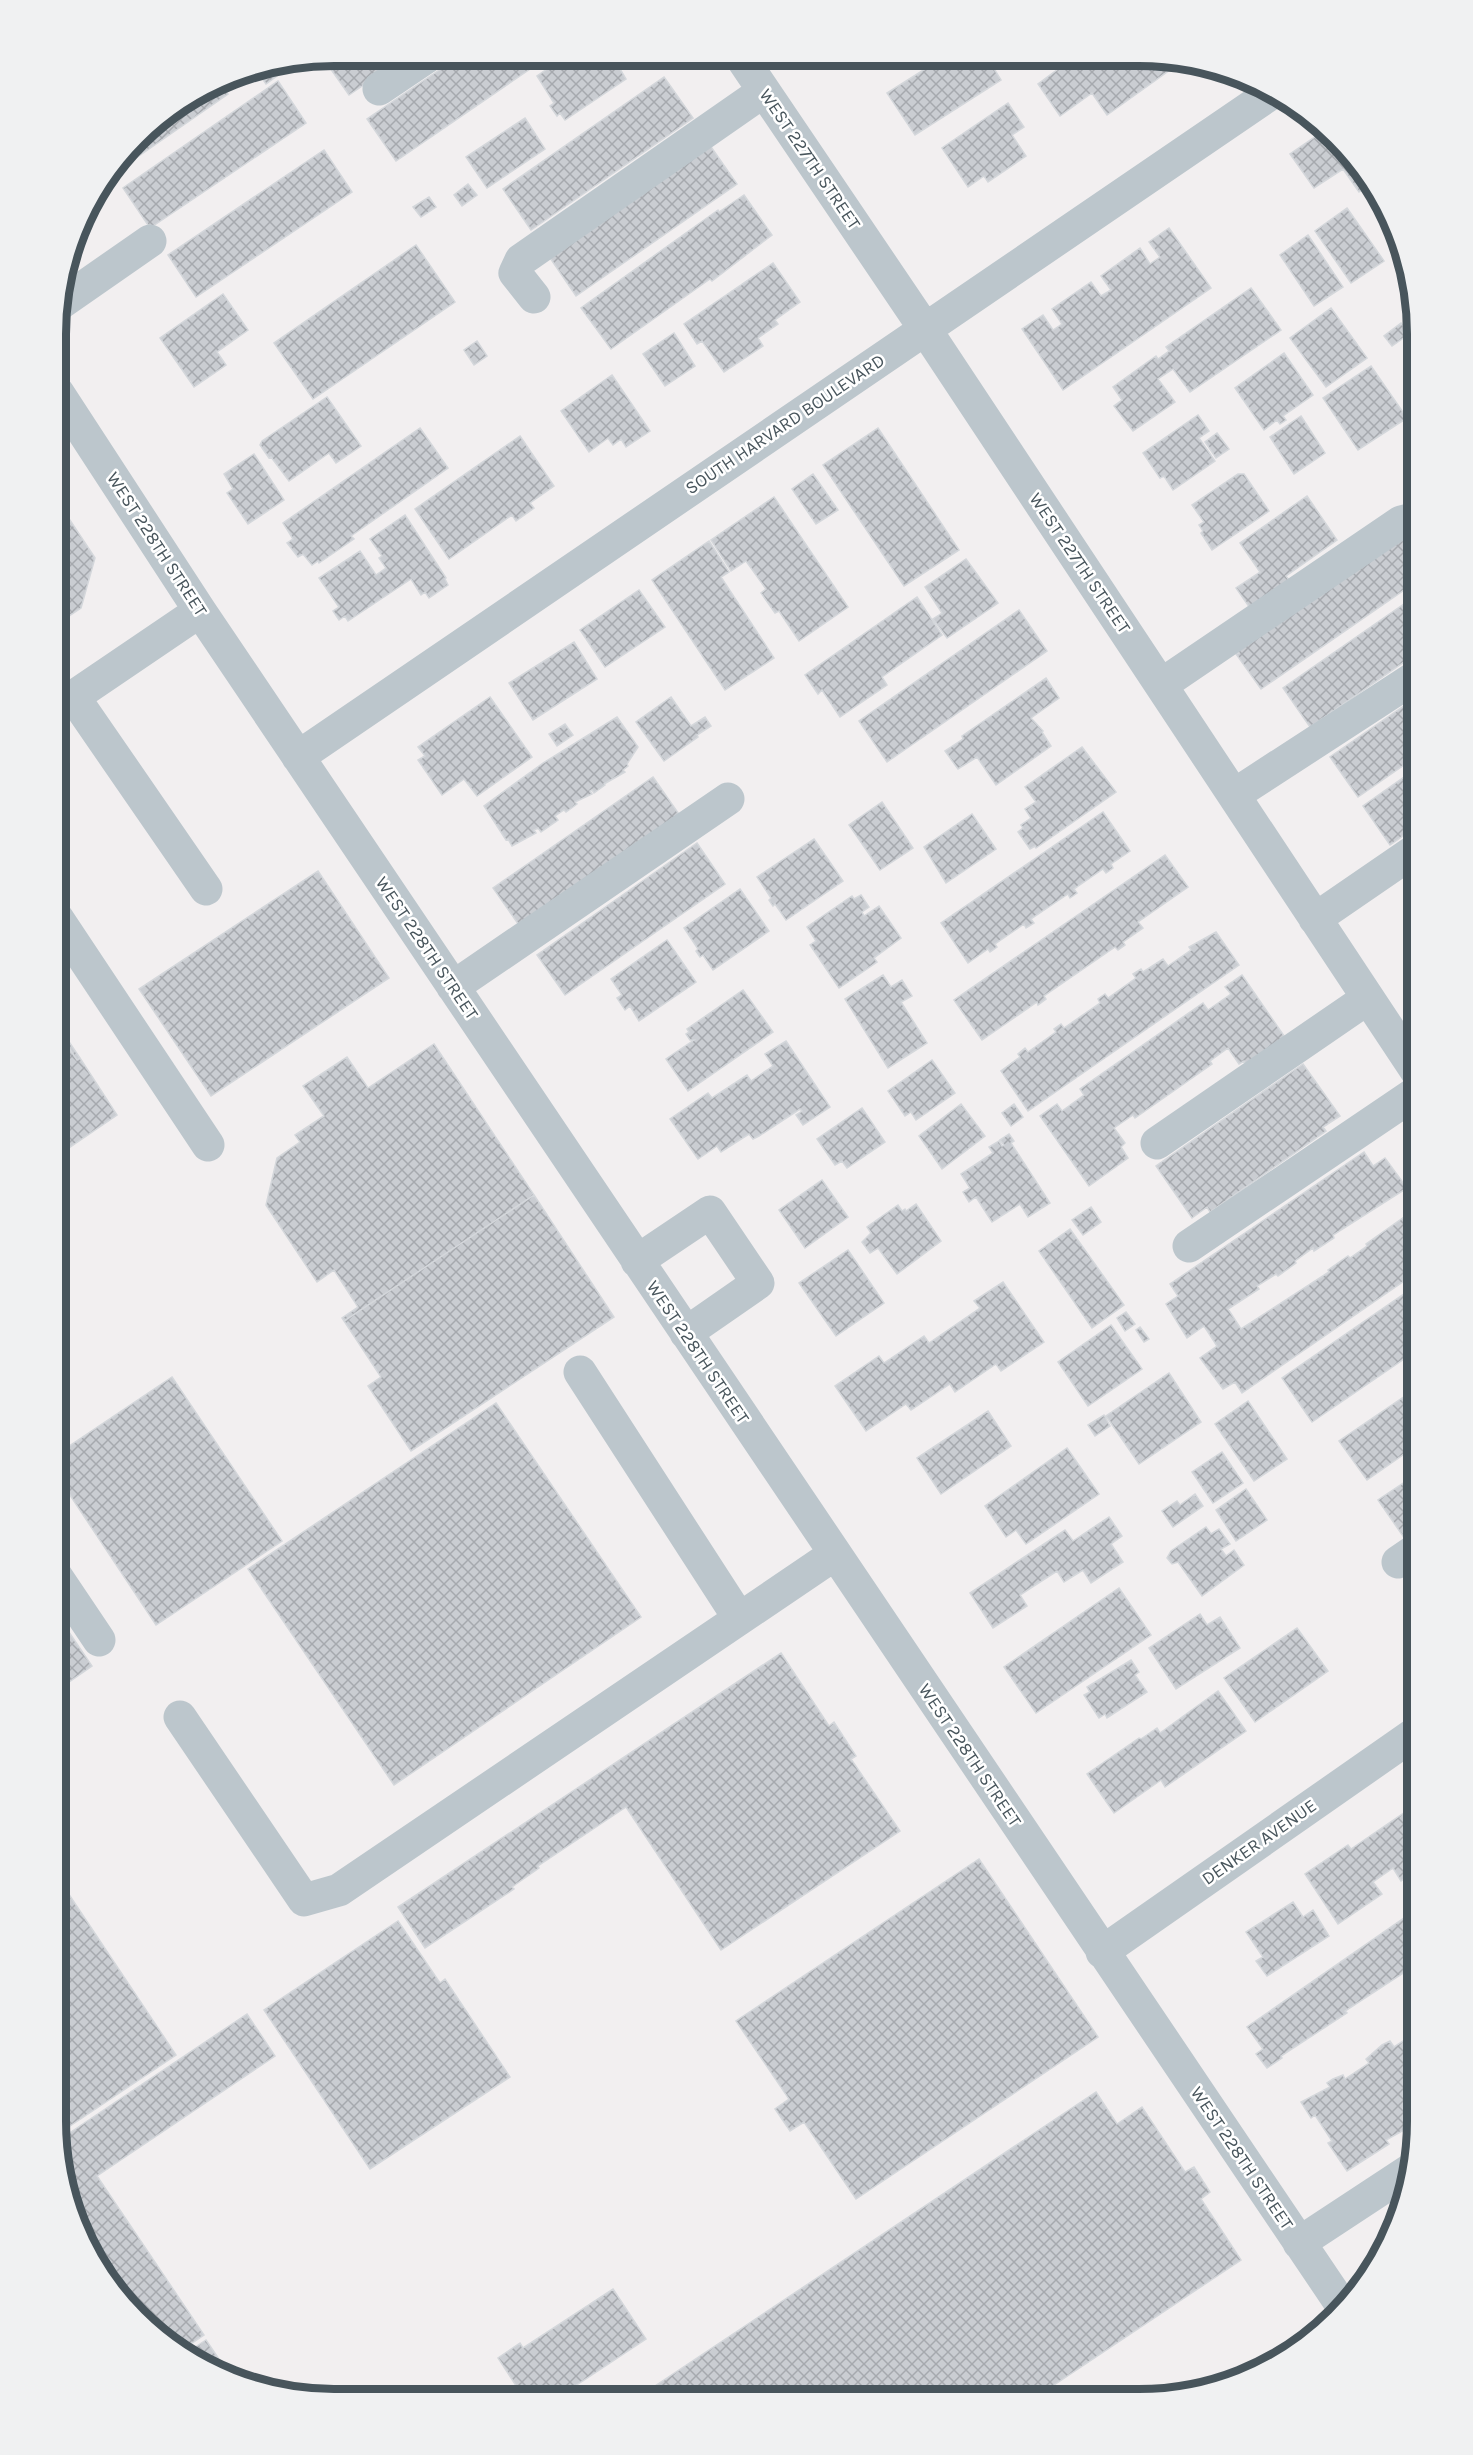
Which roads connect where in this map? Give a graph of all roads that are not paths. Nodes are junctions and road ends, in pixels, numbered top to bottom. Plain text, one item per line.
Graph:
1 (413, 66) edge
2 (747, 66) edge
3 (380, 88) dead end
4 (764, 91) junction
5 (1265, 98) edge
6 (150, 241) dead end
7 (534, 297) dead end
8 (68, 298) edge
9 (925, 329) junction
10 (66, 405) edge
11 (1407, 520) edge
12 (200, 611) junction
13 (1407, 683) edge
14 (1161, 685) junction
15 (66, 701) edge
16 (66, 703) edge
17 (298, 756) junction
18 (1234, 795) junction
19 (728, 799) dead end
20 (1407, 856) edge
21 (206, 889) dead end
22 (1316, 919) junction
23 (66, 932) edge
24 (453, 987) junction
25 (1368, 999) junction
26 (1407, 1057) edge
27 (1407, 1099) edge
28 (1157, 1143) dead end
29 (208, 1145) dead end
30 (1189, 1246) dead end
31 (637, 1261) junction
32 (686, 1334) junction
33 (580, 1372) dead end
34 (835, 1554) junction
35 (66, 1591) edge
36 (740, 1618) junction
37 (99, 1640) dead end
38 (180, 1717) dead end
39 (1407, 1739) edge
40 (1102, 1952) junction
41 (1401, 2176) edge
42 (1299, 2242) junction
43 (1338, 2300) edge

1 - 3 street
2 - 4 street, WEST 227TH STREET
4 - 7 street
4 - 9 street, WEST 227TH STREET
5 - 9 street, SOUTH HARVARD BOULEVARD
6 - 8 street
9 - 14 street, WEST 227TH STREET
9 - 17 street, SOUTH HARVARD BOULEVARD
10 - 12 street, WEST 228TH STREET
11 - 14 street
12 - 15 street
12 - 17 street, WEST 228TH STREET
13 - 18 street
14 - 18 street, WEST 227TH STREET
16 - 21 street
17 - 24 street, WEST 228TH STREET
18 - 22 street, WEST 227TH STREET
19 - 24 street
20 - 22 street
22 - 25 street, WEST 227TH STREET
23 - 29 street
24 - 31 street, WEST 228TH STREET
25 - 26 street, WEST 227TH STREET
25 - 28 street
27 - 30 street
31 - 32 street, WEST 228TH STREET
31 - 32 street
32 - 34 street, WEST 228TH STREET
33 - 36 street
34 - 36 street
34 - 40 street, WEST 228TH STREET
35 - 37 street
36 - 38 street
39 - 40 street, DENKER AVENUE
40 - 42 street, WEST 228TH STREET
41 - 42 street
42 - 43 street, WEST 228TH STREET

